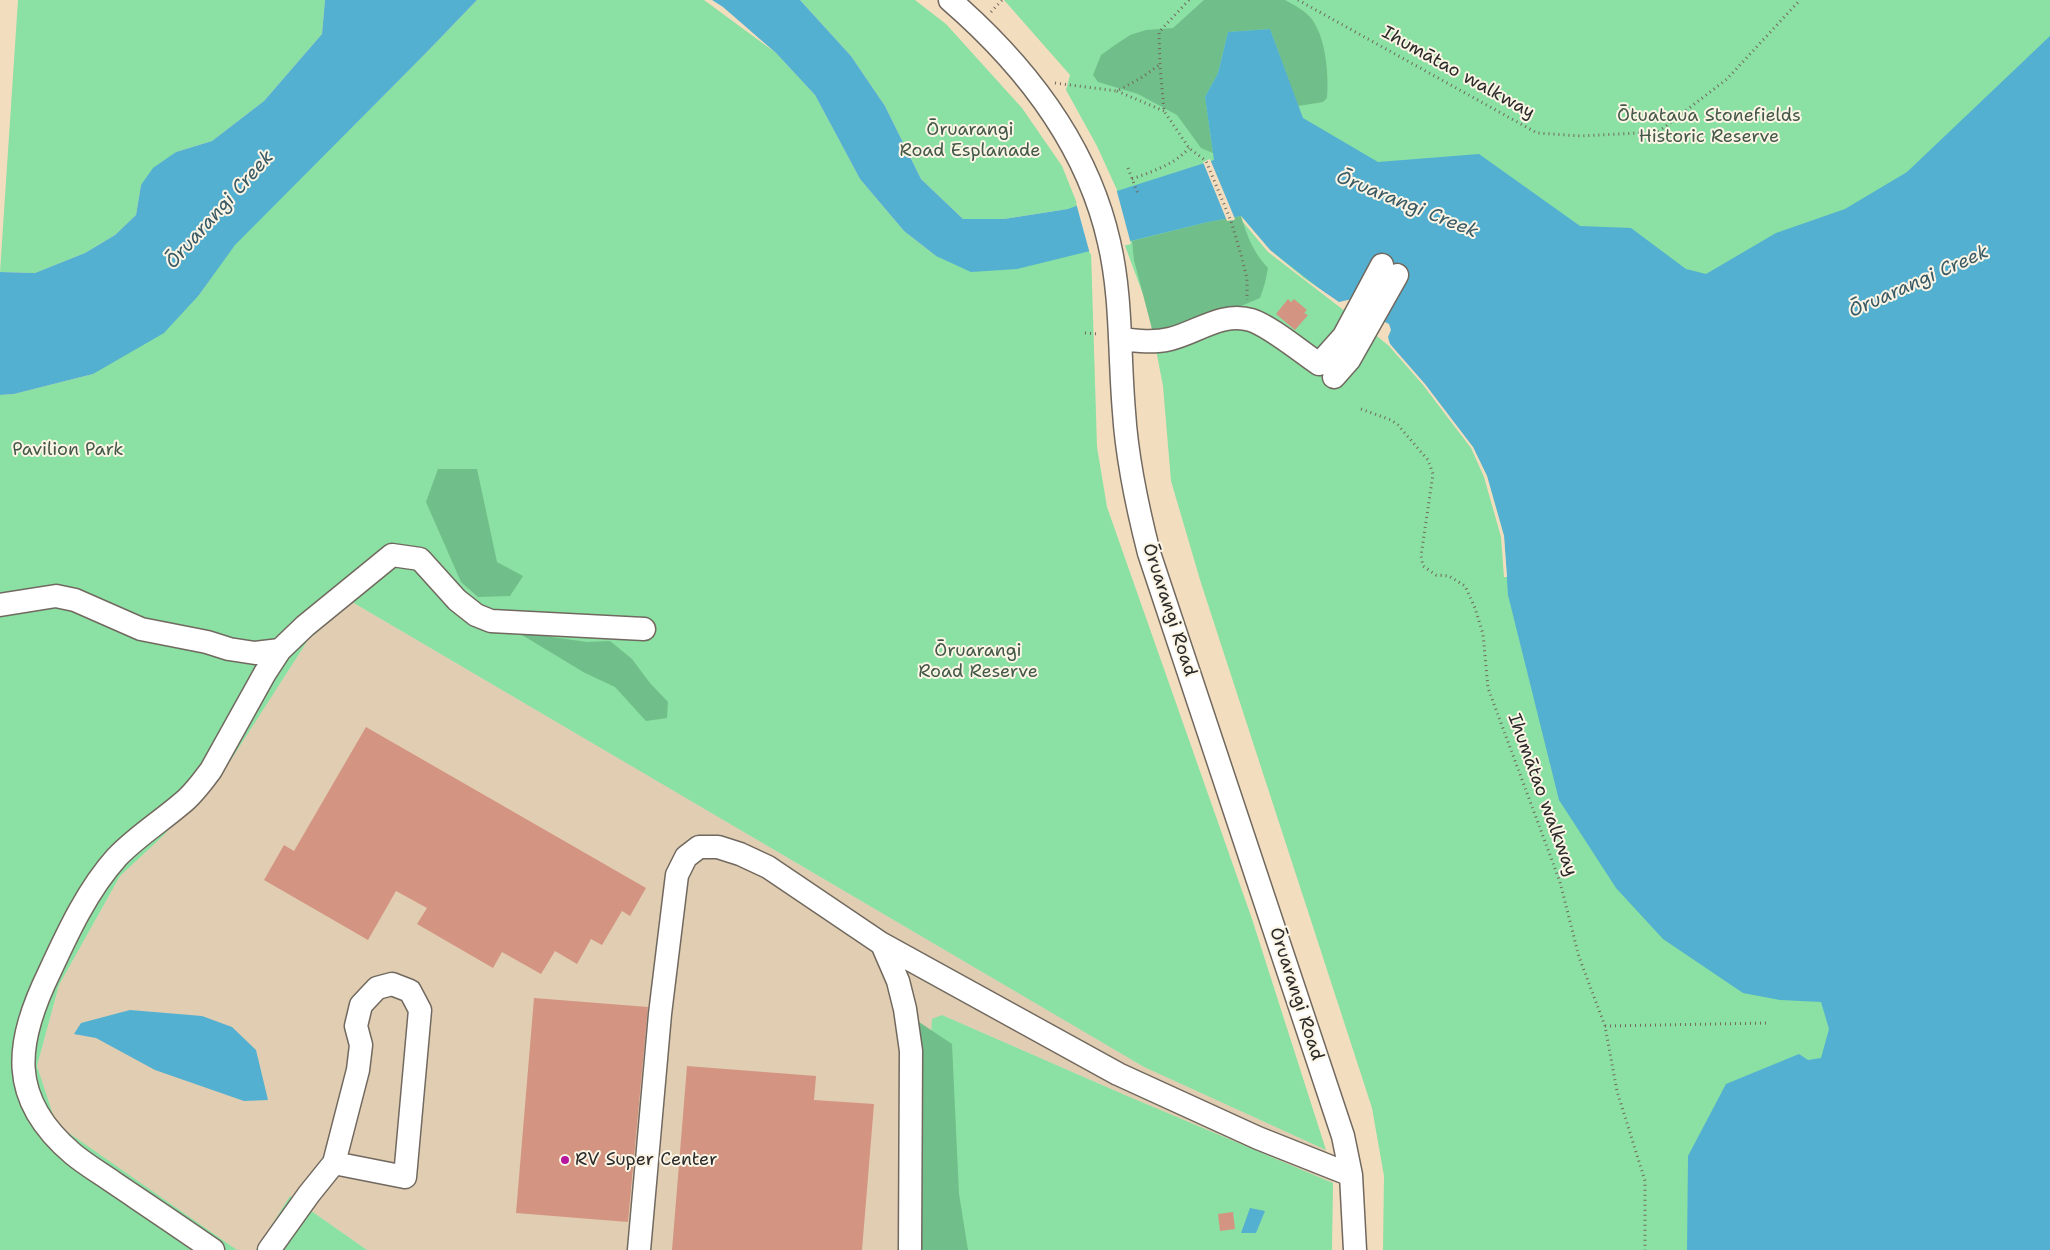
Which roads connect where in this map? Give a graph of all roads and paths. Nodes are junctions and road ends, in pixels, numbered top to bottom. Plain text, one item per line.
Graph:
1 (950, 0) edge
2 (1002, 0) edge
3 (1189, 0) edge
4 (1298, 0) edge
5 (1800, 0) edge
6 (989, 15) dead end
7 (1160, 65) junction
8 (1051, 83) dead end
9 (1116, 91) junction
10 (1164, 110) junction
11 (1189, 148) junction
12 (1128, 168) dead end
13 (1132, 179) junction
14 (1138, 194) dead end
15 (1390, 270) dead end
16 (1260, 324) junction
17 (1120, 339) junction
18 (1361, 409) dead end
19 (0, 605) edge
20 (644, 629) dead end
21 (280, 650) junction
22 (882, 944) junction
23 (1767, 1023) dead end
24 (1604, 1026) junction
25 (334, 1163) junction
26 (1352, 1175) junction
27 (213, 1250) edge
28 (270, 1250) edge
29 (639, 1250) edge
30 (910, 1250) edge
31 (1355, 1250) edge
32 (1645, 1250) edge

1 - 17 street, Ōruarangi Road
2 - 6 path
3 - 7 path
4 - 5 path, Ihumātao walkway
7 - 9 path
7 - 10 path
8 - 9 path
9 - 10 path
10 - 11 path
11 - 13 path
11 - 16 path
12 - 13 path
13 - 14 path
15 - 16 street
16 - 17 street
17 - 26 street, Ōruarangi Road
18 - 24 path, Ihumātao walkway
19 - 21 street
20 - 21 street
21 - 27 street
22 - 26 street
22 - 29 street
22 - 30 street
23 - 24 path
24 - 32 path, Ihumātao walkway
25 - 25 street
25 - 28 street
26 - 31 street, Ōruarangi Road

